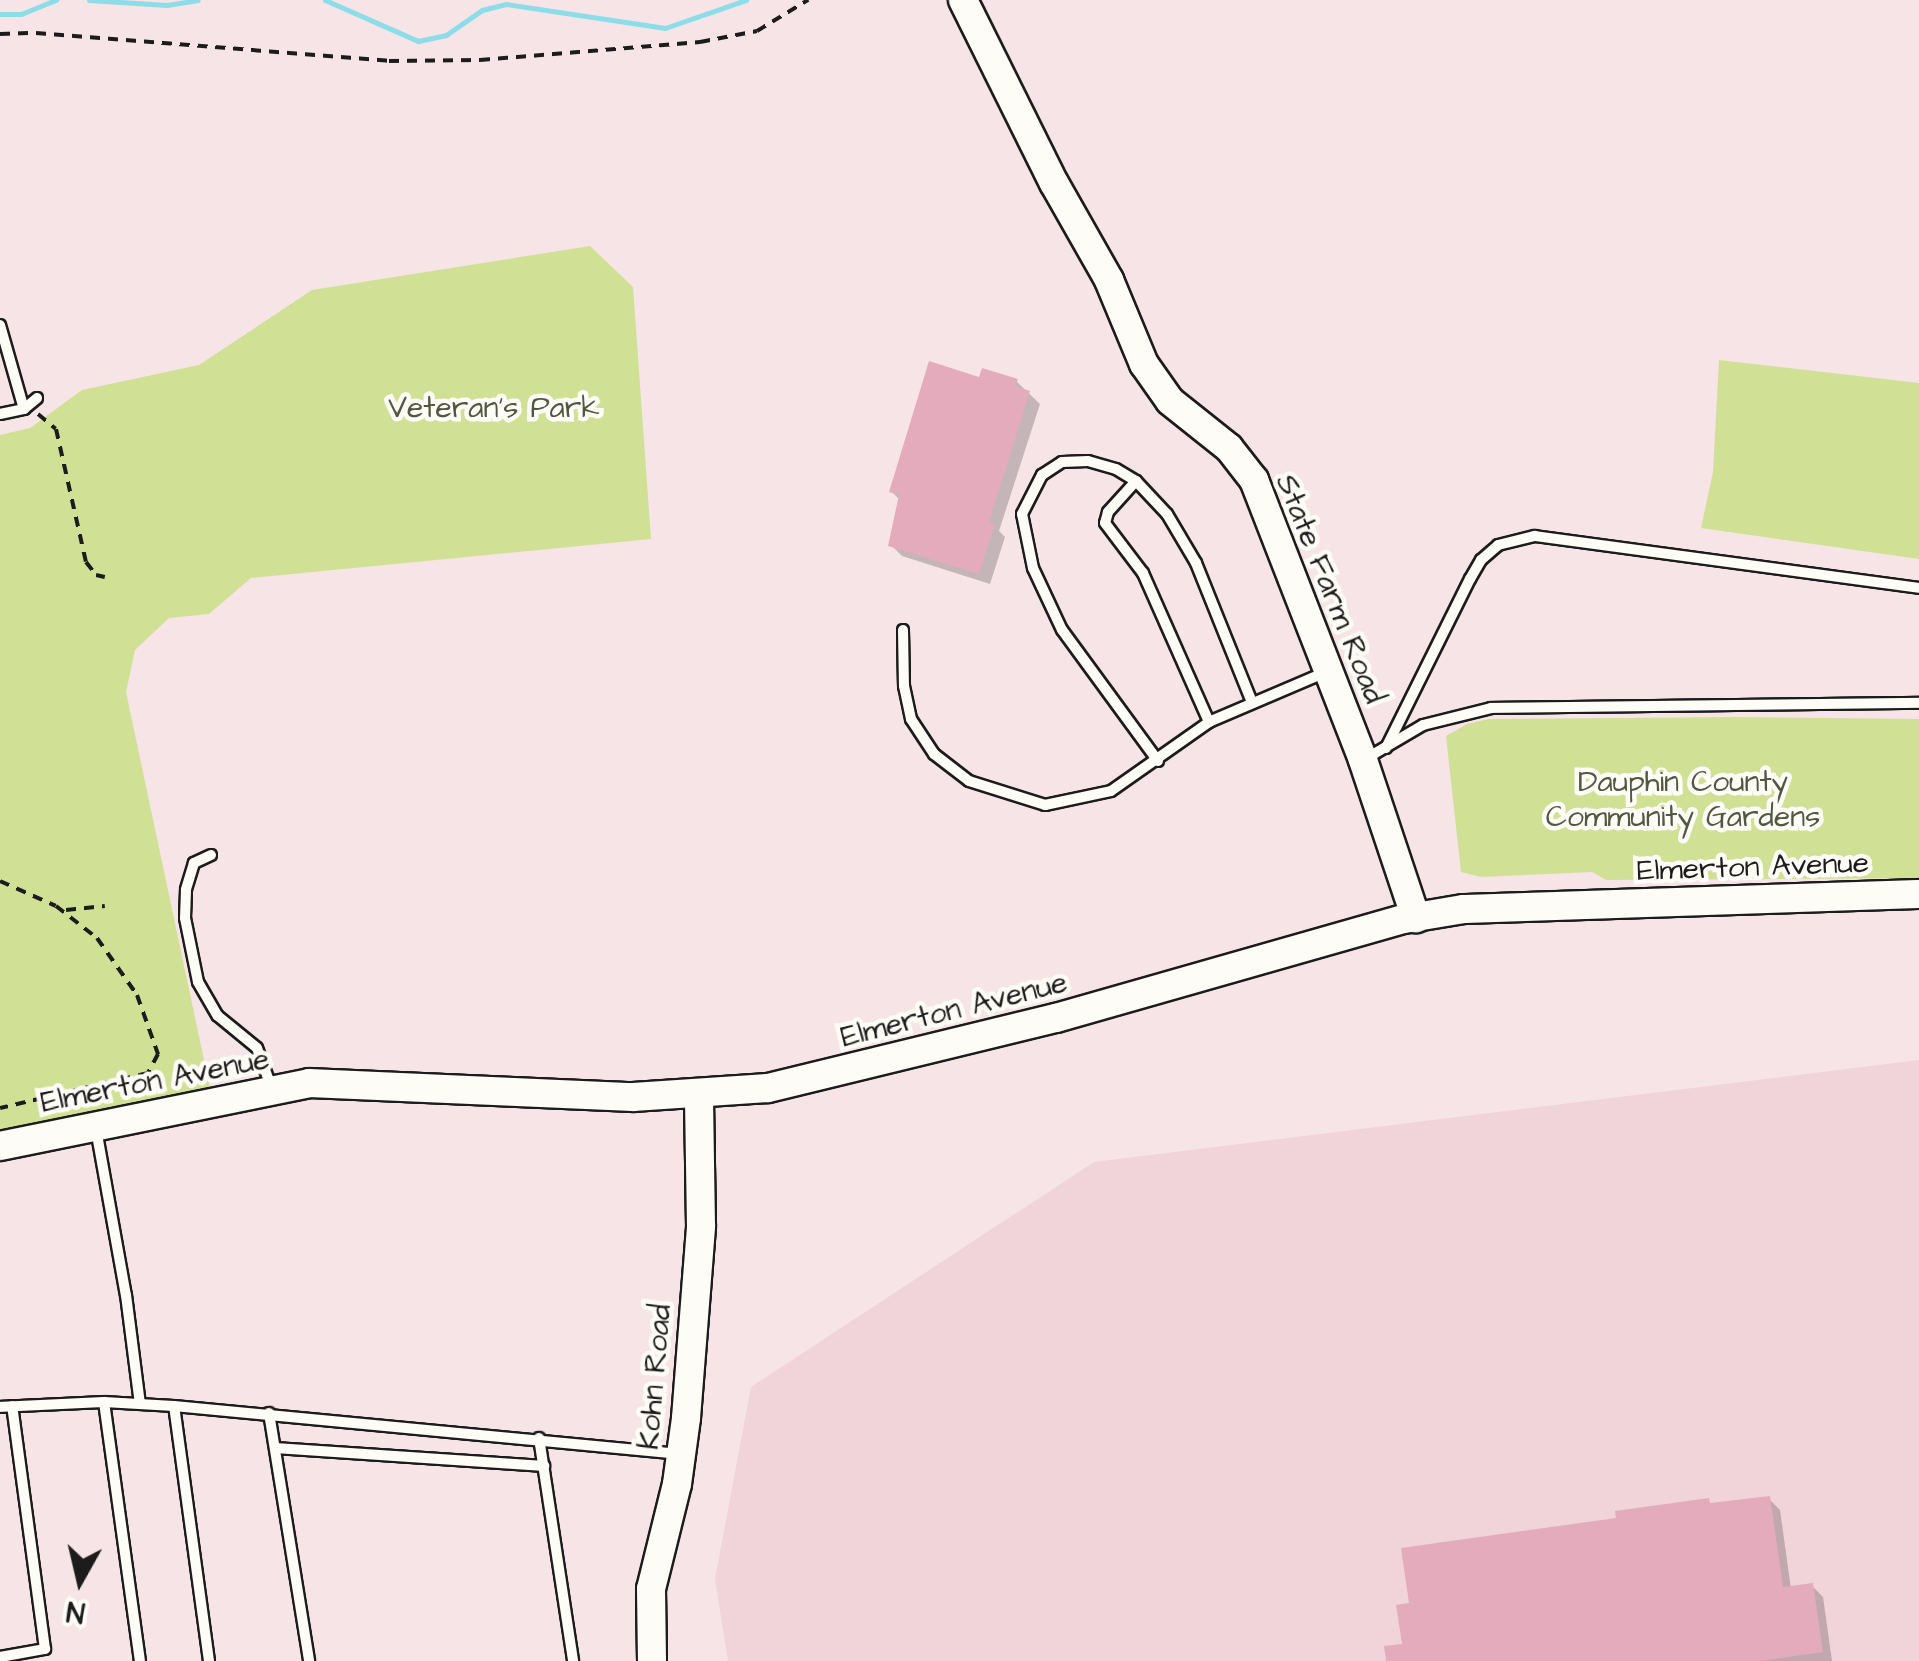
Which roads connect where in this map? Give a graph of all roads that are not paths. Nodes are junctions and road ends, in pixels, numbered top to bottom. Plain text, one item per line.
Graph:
1 (963, 0) edge
2 (0, 325) edge
3 (37, 398) dead end
4 (24, 409) junction
5 (0, 414) edge
6 (1136, 481) junction
7 (1919, 588) edge
8 (903, 630) dead end
9 (1326, 672) junction
10 (1252, 702) junction
11 (1919, 704) edge
12 (1209, 722) junction
13 (1374, 754) junction
14 (1158, 761) junction
15 (211, 854) dead end
16 (1919, 894) edge
17 (1416, 918) junction
18 (272, 1090) junction
19 (699, 1096) junction
20 (95, 1124) junction
21 (0, 1146) edge
22 (104, 1402) junction
23 (140, 1404) junction
24 (6, 1406) edge
25 (174, 1406) junction
26 (269, 1413) junction
27 (540, 1438) junction
28 (275, 1448) junction
29 (682, 1454) junction
30 (544, 1466) junction
31 (0, 1657) edge
32 (140, 1661) edge
33 (210, 1661) edge
34 (309, 1661) edge
35 (574, 1661) edge
36 (652, 1661) edge

1 - 9 main road, State Farm Road
2 - 4 lane
3 - 4 lane
4 - 5 lane
6 - 10 lane
6 - 12 lane
6 - 14 lane
7 - 13 lane
8 - 14 lane
9 - 10 lane
9 - 13 main road, State Farm Road
10 - 12 lane
11 - 13 lane
12 - 14 lane
13 - 17 main road, State Farm Road
15 - 18 lane
16 - 17 main road, Elmerton Avenue
17 - 19 main road, Elmerton Avenue
18 - 19 main road, Elmerton Avenue
18 - 20 main road, Elmerton Avenue
19 - 29 main road, Kohn Road
20 - 21 main road, Elmerton Avenue
20 - 23 lane
22 - 23 lane
22 - 24 lane
22 - 32 lane
23 - 25 lane
24 - 31 lane
25 - 26 lane
25 - 33 lane
26 - 27 lane
26 - 28 lane
27 - 29 lane
27 - 30 lane
28 - 30 lane
28 - 34 lane
29 - 36 main road, Kohn Road
30 - 35 lane

